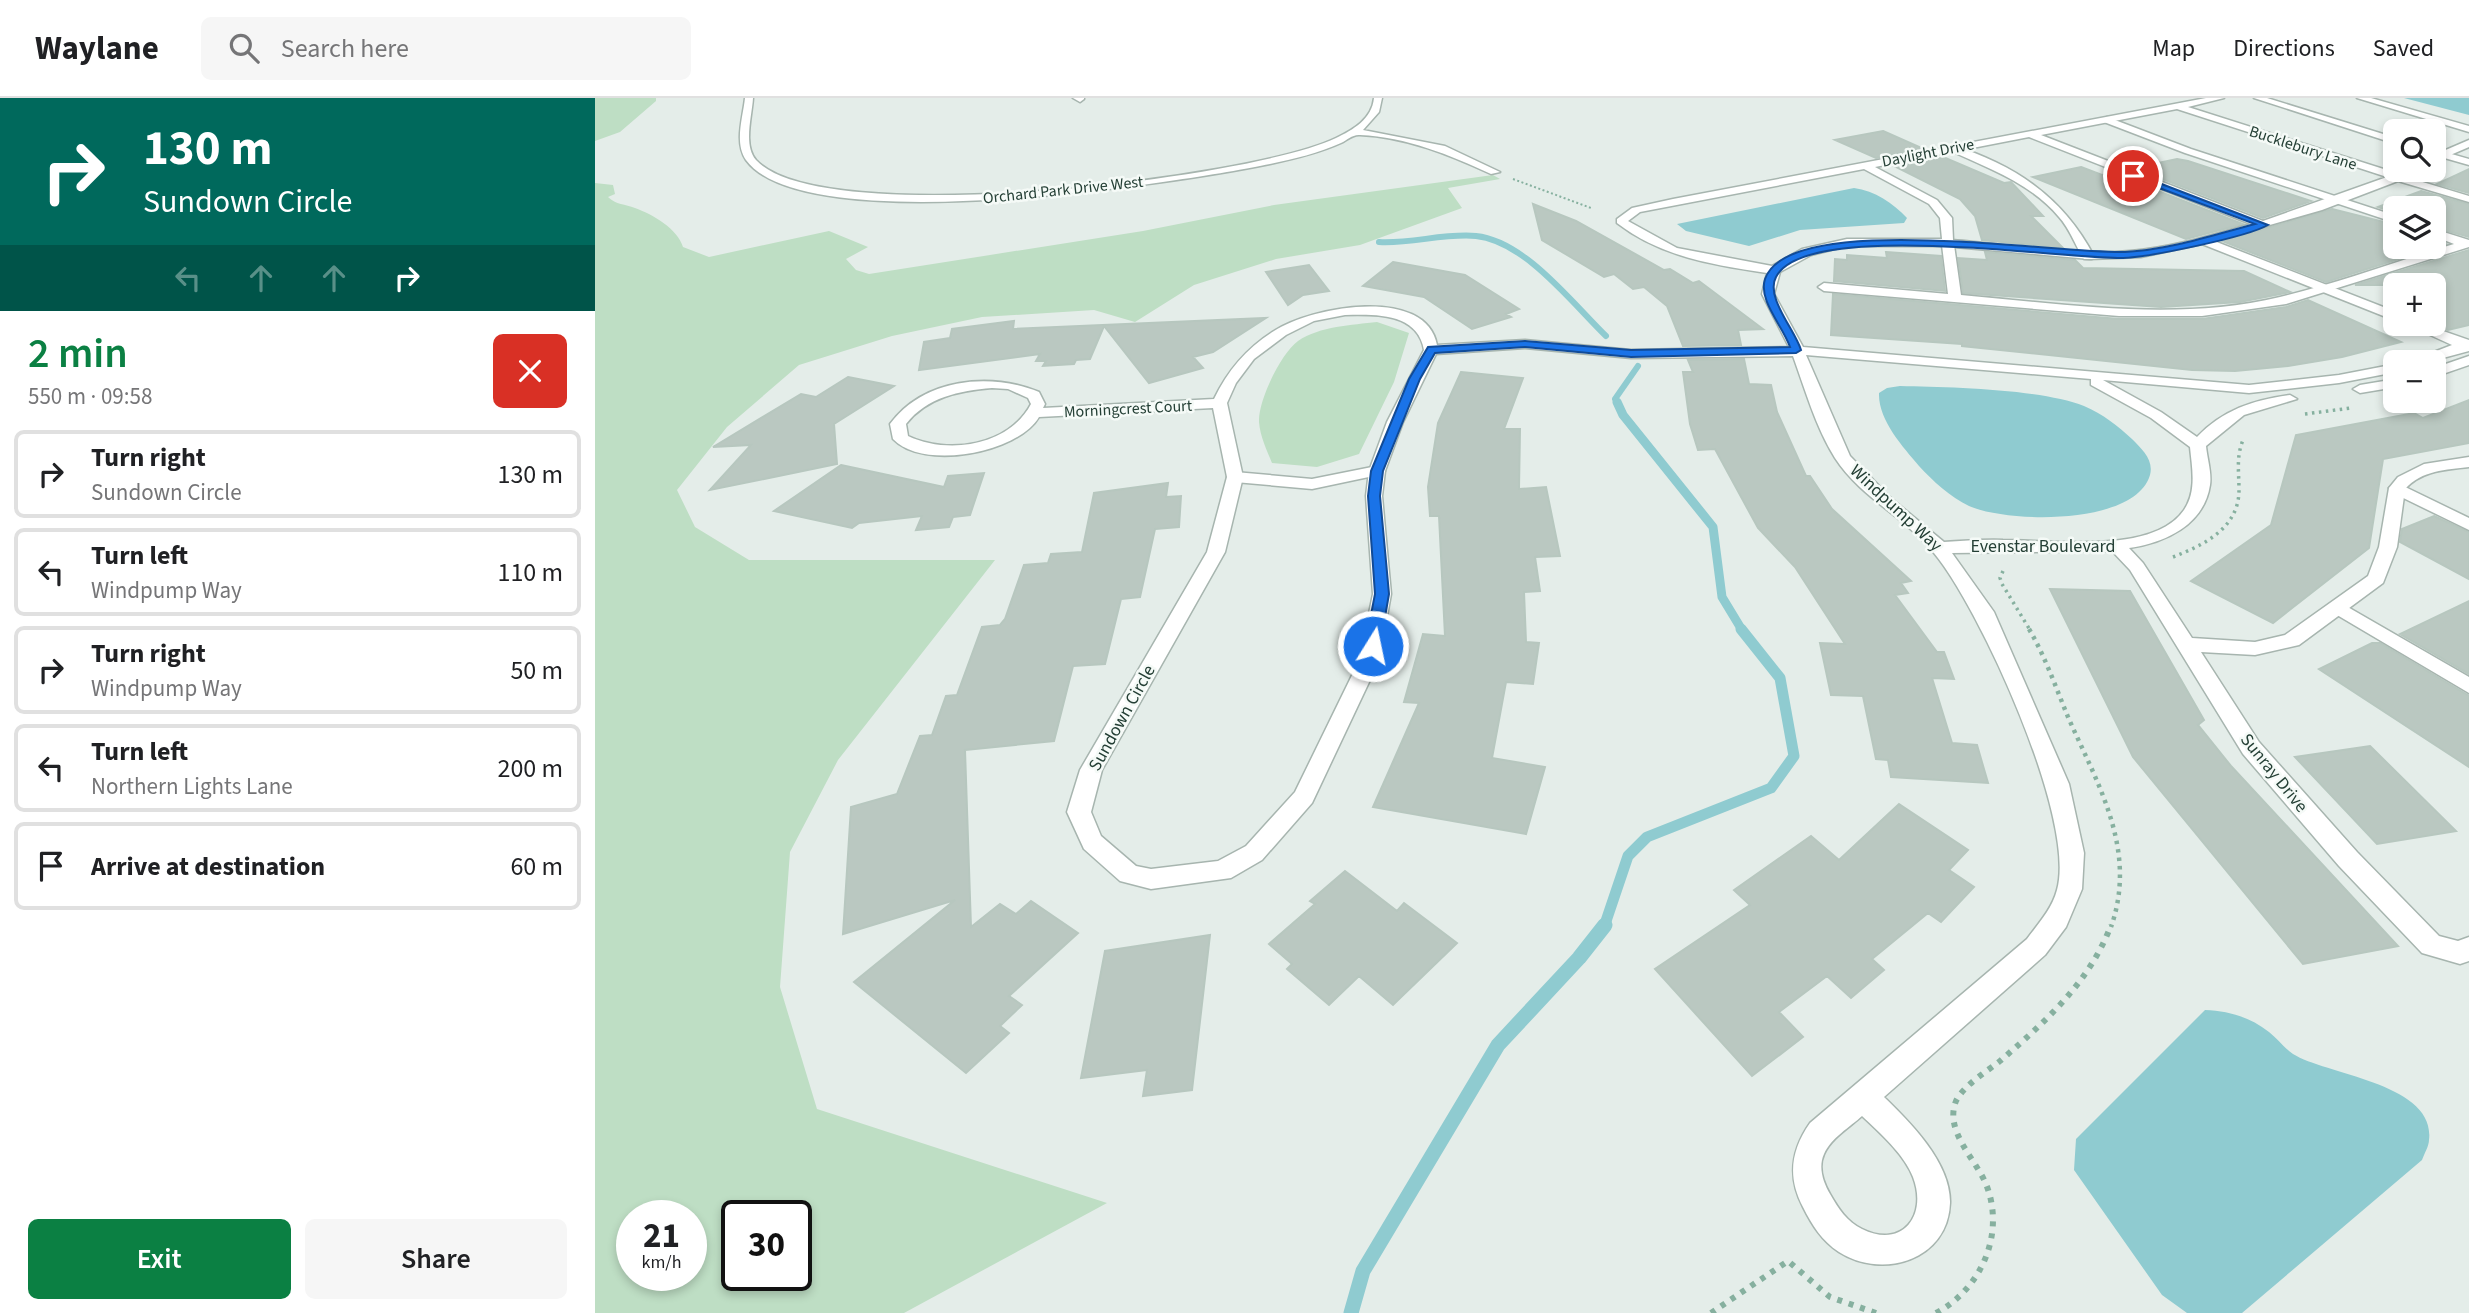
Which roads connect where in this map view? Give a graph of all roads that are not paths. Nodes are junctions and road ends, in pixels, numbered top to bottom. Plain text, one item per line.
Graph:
1 (749, 98) edge
2 (1378, 98) edge
3 (2220, 98) edge
4 (2258, 98) edge
5 (2361, 98) edge
6 (2178, 106) junction
7 (2107, 120) junction
8 (2469, 128) edge
9 (1355, 131) junction
10 (2030, 134) junction
11 (2383, 137) edge
12 (2469, 143) edge
13 (1952, 148) junction
14 (2446, 152) edge
15 (2446, 157) edge
16 (2469, 162) edge
17 (1865, 164) junction
18 (1495, 172) road end
19 (2383, 174) edge
20 (2386, 182) edge
21 (2409, 182) edge
22 (2469, 199) edge
23 (2341, 202) junction
24 (1613, 207) dead end
25 (1636, 210) junction
26 (2383, 216) edge
27 (2264, 225) junction
28 (2446, 236) edge
29 (2202, 240) junction
30 (2467, 244) edge
31 (1948, 245) junction
32 (2088, 256) junction
33 (1774, 270) junction
34 (1824, 287) dead end
35 (2324, 289) junction
36 (1955, 299) junction
37 (2383, 312) edge
38 (2439, 336) edge
39 (2468, 349) edge
40 (1431, 350) junction
41 (1796, 350) junction
42 (2446, 354) edge
43 (2446, 365) edge
44 (2383, 371) edge
45 (2072, 374) junction
46 (2383, 385) edge
47 (1220, 403) junction
48 (1036, 413) junction
49 (2199, 445) junction
50 (2469, 461) edge
51 (1377, 471) junction
52 (1235, 477) junction
53 (2397, 488) junction
54 (2469, 525) edge
55 (1940, 548) junction
56 (2119, 548) junction
57 (2339, 608) junction
58 (2188, 644) junction
59 (2469, 687) edge
60 (2469, 947) edge
61 (1864, 1098) junction

1 - 9 street, Orchard Park Drive West
2 - 9 street
3 - 6 street, Daylight Drive
4 - 11 street
5 - 8 street
6 - 7 street, Daylight Drive
6 - 19 street, Bucklebury Lane
7 - 10 street, Daylight Drive
7 - 23 street
9 - 18 street
10 - 13 street, Daylight Drive
10 - 27 street
12 - 14 street
13 - 17 street, Daylight Drive
13 - 32 street
15 - 16 street
17 - 25 street, Daylight Drive
17 - 31 street
20 - 23 street
21 - 22 street, Bucklebury Lane
23 - 26 street
23 - 27 street
24 - 25 street, Daylight Drive
25 - 33 street
27 - 29 street
28 - 30 street
29 - 32 street
29 - 35 street
30 - 35 street
31 - 32 street
31 - 33 street
31 - 36 street
33 - 41 street, Windpump Way
34 - 36 street
35 - 36 street
35 - 37 street
38 - 39 street
39 - 42 street
39 - 43 street
40 - 41 street
40 - 47 street
40 - 51 street, Sundown Circle
41 - 45 street
41 - 55 street, Windpump Way
44 - 45 street
45 - 49 street
46 - 49 street
47 - 48 street, Morningcrest Court
47 - 52 street, Sundown Circle
48 - 48 street, Morningcrest Court
49 - 56 street, Evenstar Boulevard
50 - 53 street
51 - 52 street
51 - 52 street, Sundown Circle
53 - 54 street
53 - 57 street
55 - 56 street, Evenstar Boulevard
55 - 61 street, Windpump Way
56 - 58 street, Sunray Drive
57 - 58 street
57 - 59 street
58 - 60 street, Sunray Drive
61 - 61 street, Windpump Way

